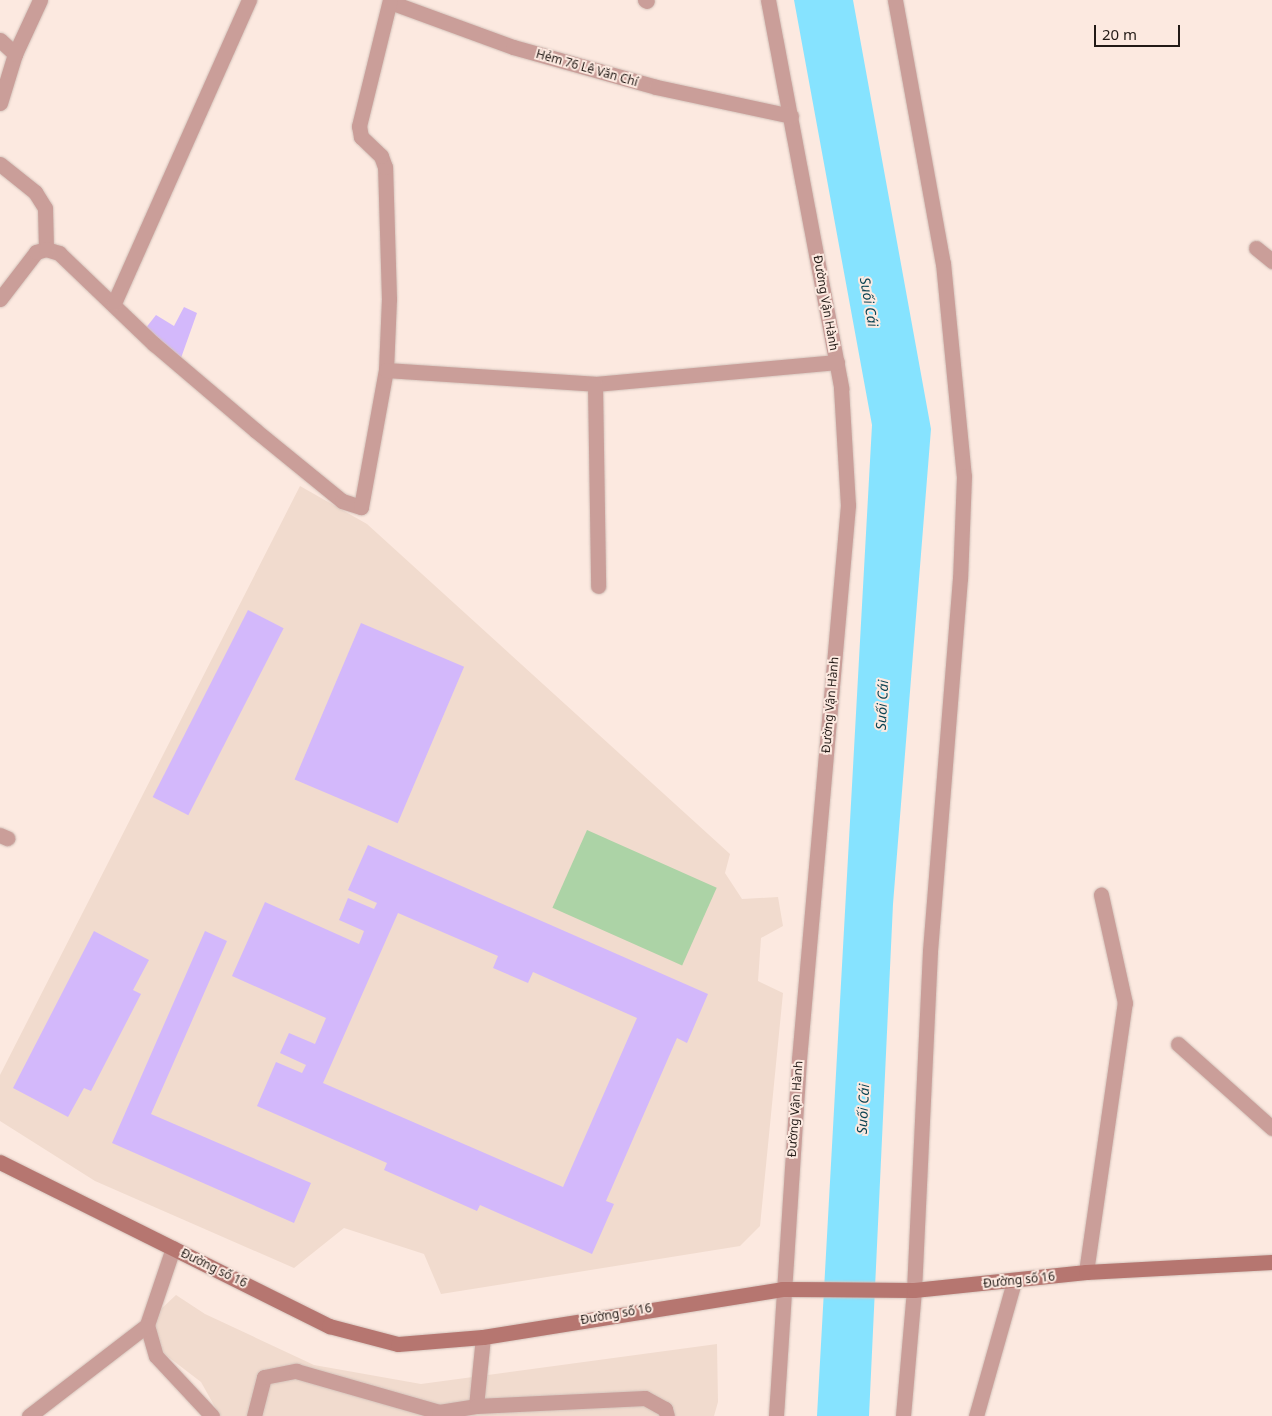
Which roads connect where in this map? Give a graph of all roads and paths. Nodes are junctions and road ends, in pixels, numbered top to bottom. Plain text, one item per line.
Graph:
1 (40, 0) edge
2 (250, 0) edge
3 (768, 0) edge
4 (895, 0) edge
5 (390, 1) edge
6 (0, 40) edge
7 (15, 54) junction
8 (0, 103) edge
9 (790, 116) junction
10 (0, 164) edge
11 (1256, 248) dead end
12 (46, 249) junction
13 (1272, 261) edge
14 (0, 299) edge
15 (114, 303) junction
16 (837, 362) junction
17 (386, 370) junction
18 (595, 384) junction
19 (598, 586) dead end
20 (1101, 895) dead end
21 (1178, 1044) dead end
22 (1272, 1128) edge
23 (0, 1162) edge
24 (173, 1248) junction
25 (1272, 1262) edge
26 (1086, 1272) junction
27 (1014, 1282) junction
28 (782, 1289) junction
29 (914, 1290) junction
30 (147, 1325) junction
31 (482, 1337) junction
32 (476, 1406) junction
33 (29, 1416) edge
34 (212, 1416) edge
35 (254, 1416) edge
36 (667, 1416) edge
37 (776, 1416) edge
38 (903, 1416) edge
39 (976, 1416) edge

1 - 7 street
2 - 15 street
3 - 9 street, Đường Vận Hành
4 - 29 street
5 - 9 street, Hẻm 76 Lê Văn Chí
5 - 17 street
6 - 7 street
7 - 8 street
9 - 16 street, Đường Vận Hành
10 - 12 street
11 - 13 street
12 - 14 street
12 - 15 street
15 - 17 street
16 - 18 street
16 - 28 street, Đường Vận Hành
17 - 18 street
18 - 19 street
20 - 26 street
21 - 22 street
23 - 24 street, Đường số 16
24 - 30 street
24 - 31 street, Đường số 16
25 - 26 street, Đường số 16
26 - 27 street, Đường số 16
27 - 29 street, Đường số 16
27 - 39 street
28 - 29 street, Đường số 16
28 - 31 street, Đường số 16
28 - 37 street, Đường Vận Hành
29 - 38 street
30 - 33 street
30 - 34 street
31 - 32 street
32 - 35 street
32 - 36 street

